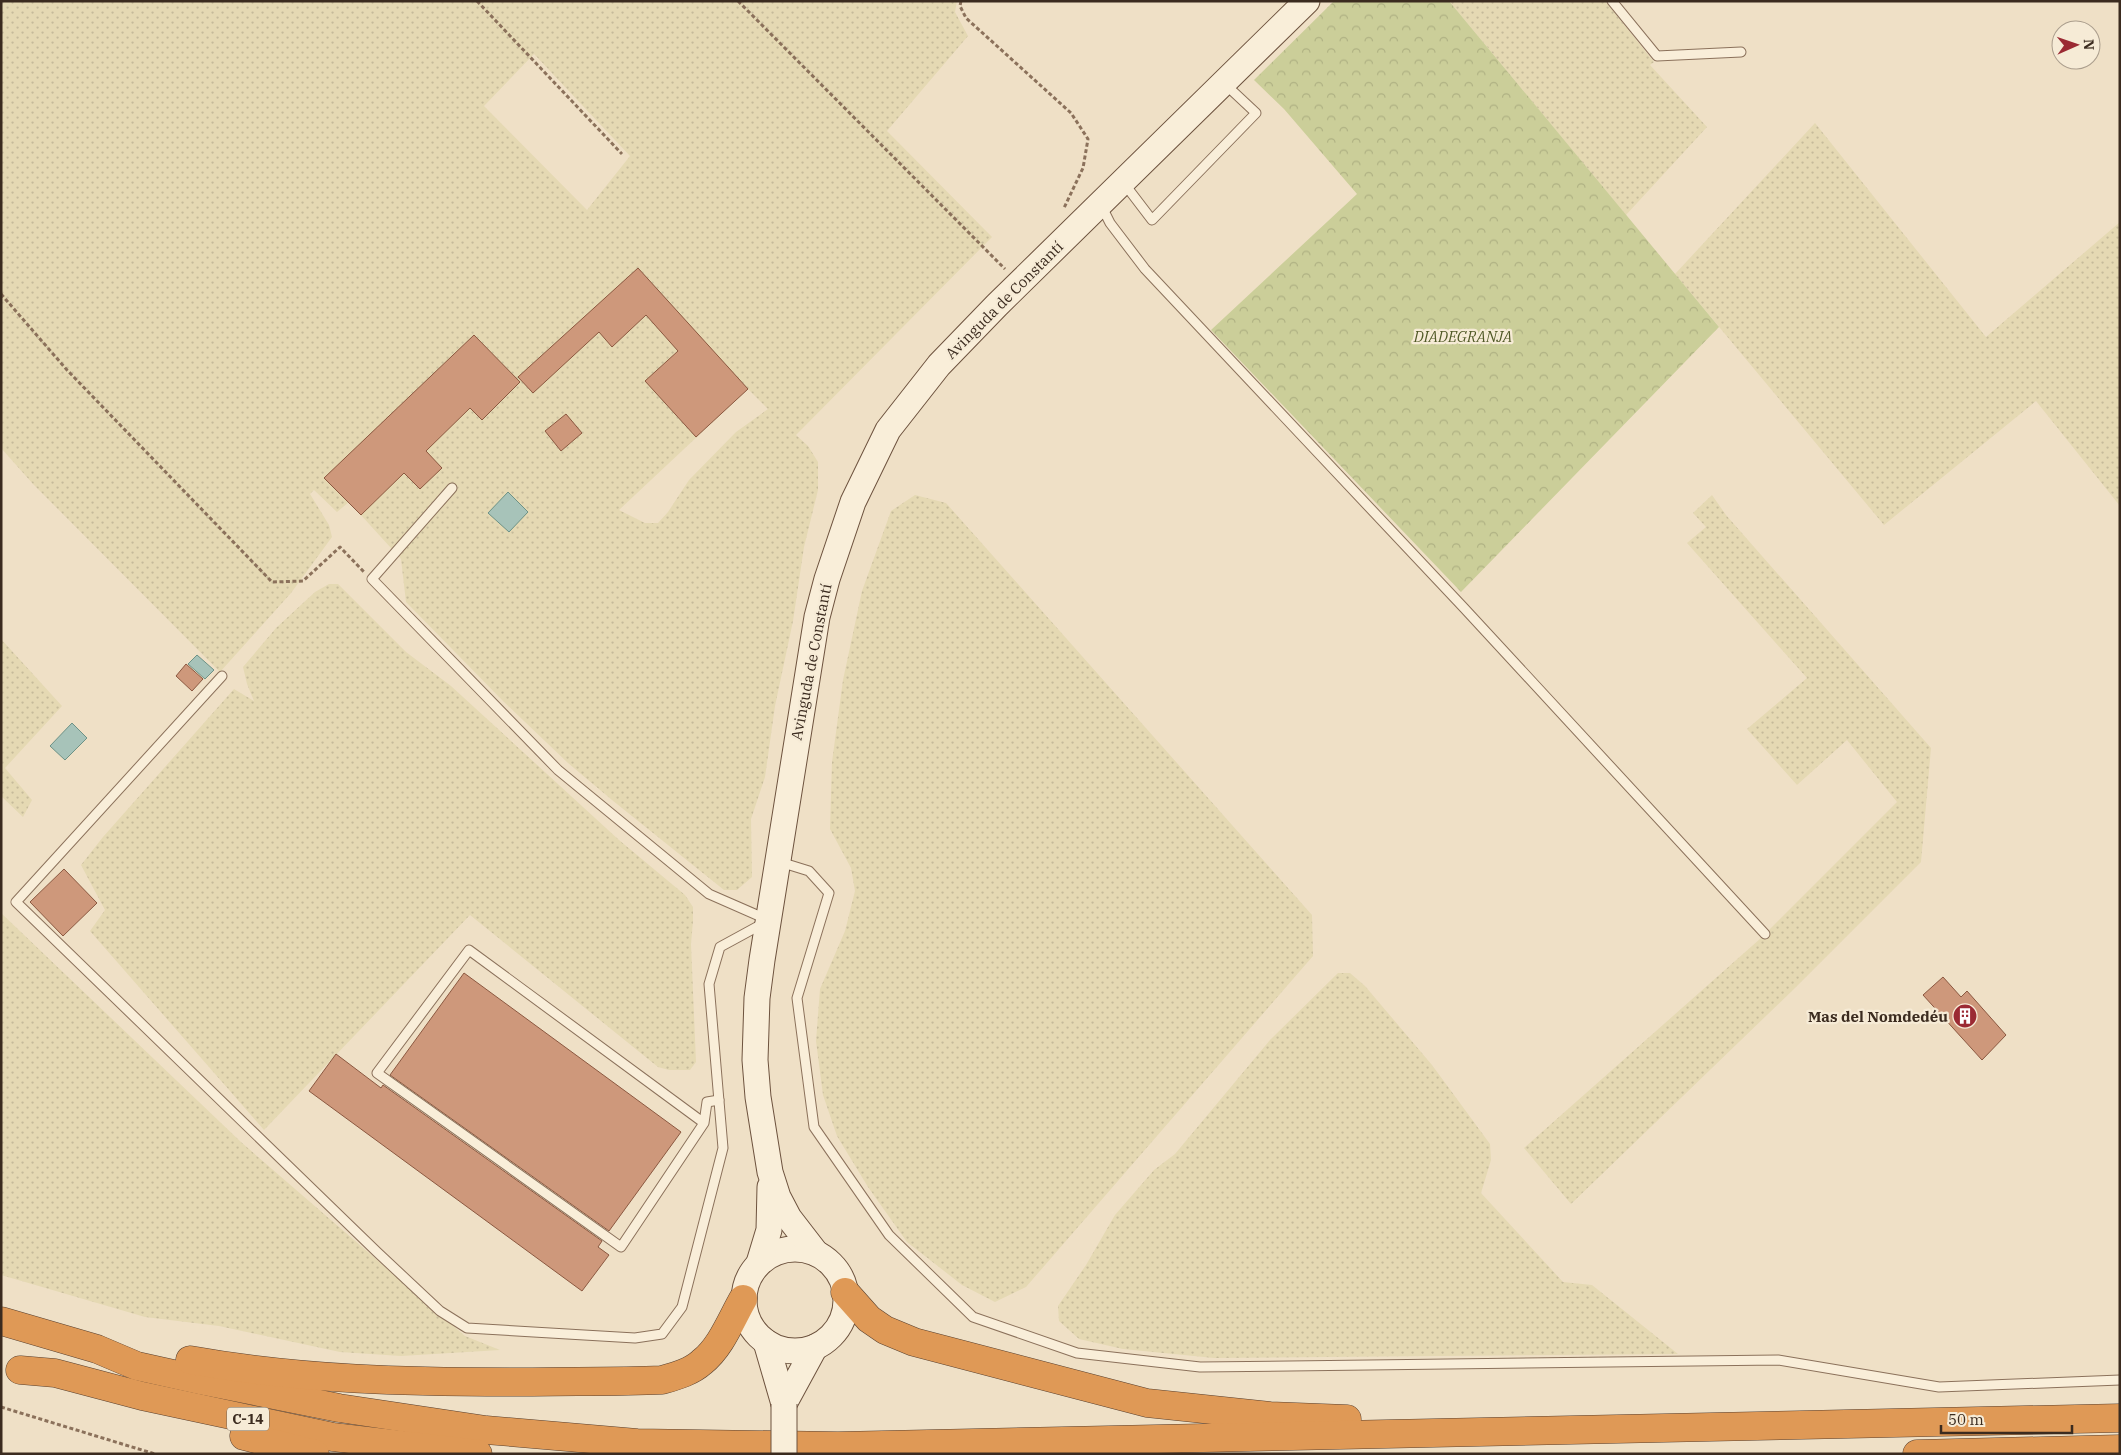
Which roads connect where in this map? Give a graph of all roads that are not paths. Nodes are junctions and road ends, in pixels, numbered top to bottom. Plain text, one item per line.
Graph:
1 (1307, 1) edge
2 (1612, 1) edge
3 (1741, 52) dead end
4 (1224, 83) junction
5 (1123, 182) junction
6 (1101, 205) junction
7 (452, 488) dead end
8 (222, 676) dead end
9 (777, 861) junction
10 (768, 920) junction
11 (1765, 934) dead end
12 (719, 1100) junction
13 (704, 1123) junction
14 (770, 1172) junction
15 (816, 1253) junction
16 (759, 1263) junction
17 (845, 1292) junction
18 (744, 1299) junction
19 (1, 1321) edge
20 (766, 1342) junction
21 (814, 1347) junction
22 (98, 1349) junction
23 (11, 1367) edge
24 (2120, 1380) edge
25 (784, 1404) junction
26 (2120, 1418) edge
27 (1621, 1430) junction
28 (2120, 1448) edge
29 (315, 1454) edge
30 (478, 1454) edge
31 (784, 1454) edge
32 (1917, 1454) edge

1 - 4 main road, Avinguda de Constantí
2 - 3 lane
4 - 5 main road, Avinguda de Constantí
4 - 5 lane
5 - 6 main road, Avinguda de Constantí
6 - 9 main road, Avinguda de Constantí
6 - 11 lane
7 - 10 lane
8 - 12 lane
9 - 10 main road, Avinguda de Constantí
9 - 24 lane
10 - 12 lane
10 - 14 main road, Avinguda de Constantí
12 - 13 lane
13 - 13 lane
14 - 15 main road
14 - 16 main road
15 - 16 main road
15 - 17 main road
16 - 18 main road
17 - 21 main road
17 - 27 highway
18 - 20 main road
18 - 22 highway
19 - 22 highway, C-14
20 - 21 main road
20 - 25 main road
21 - 25 main road
22 - 27 highway, C-14
23 - 29 highway
23 - 30 highway, C-14
25 - 31 main road, bridge
26 - 27 highway, C-14
28 - 32 highway

